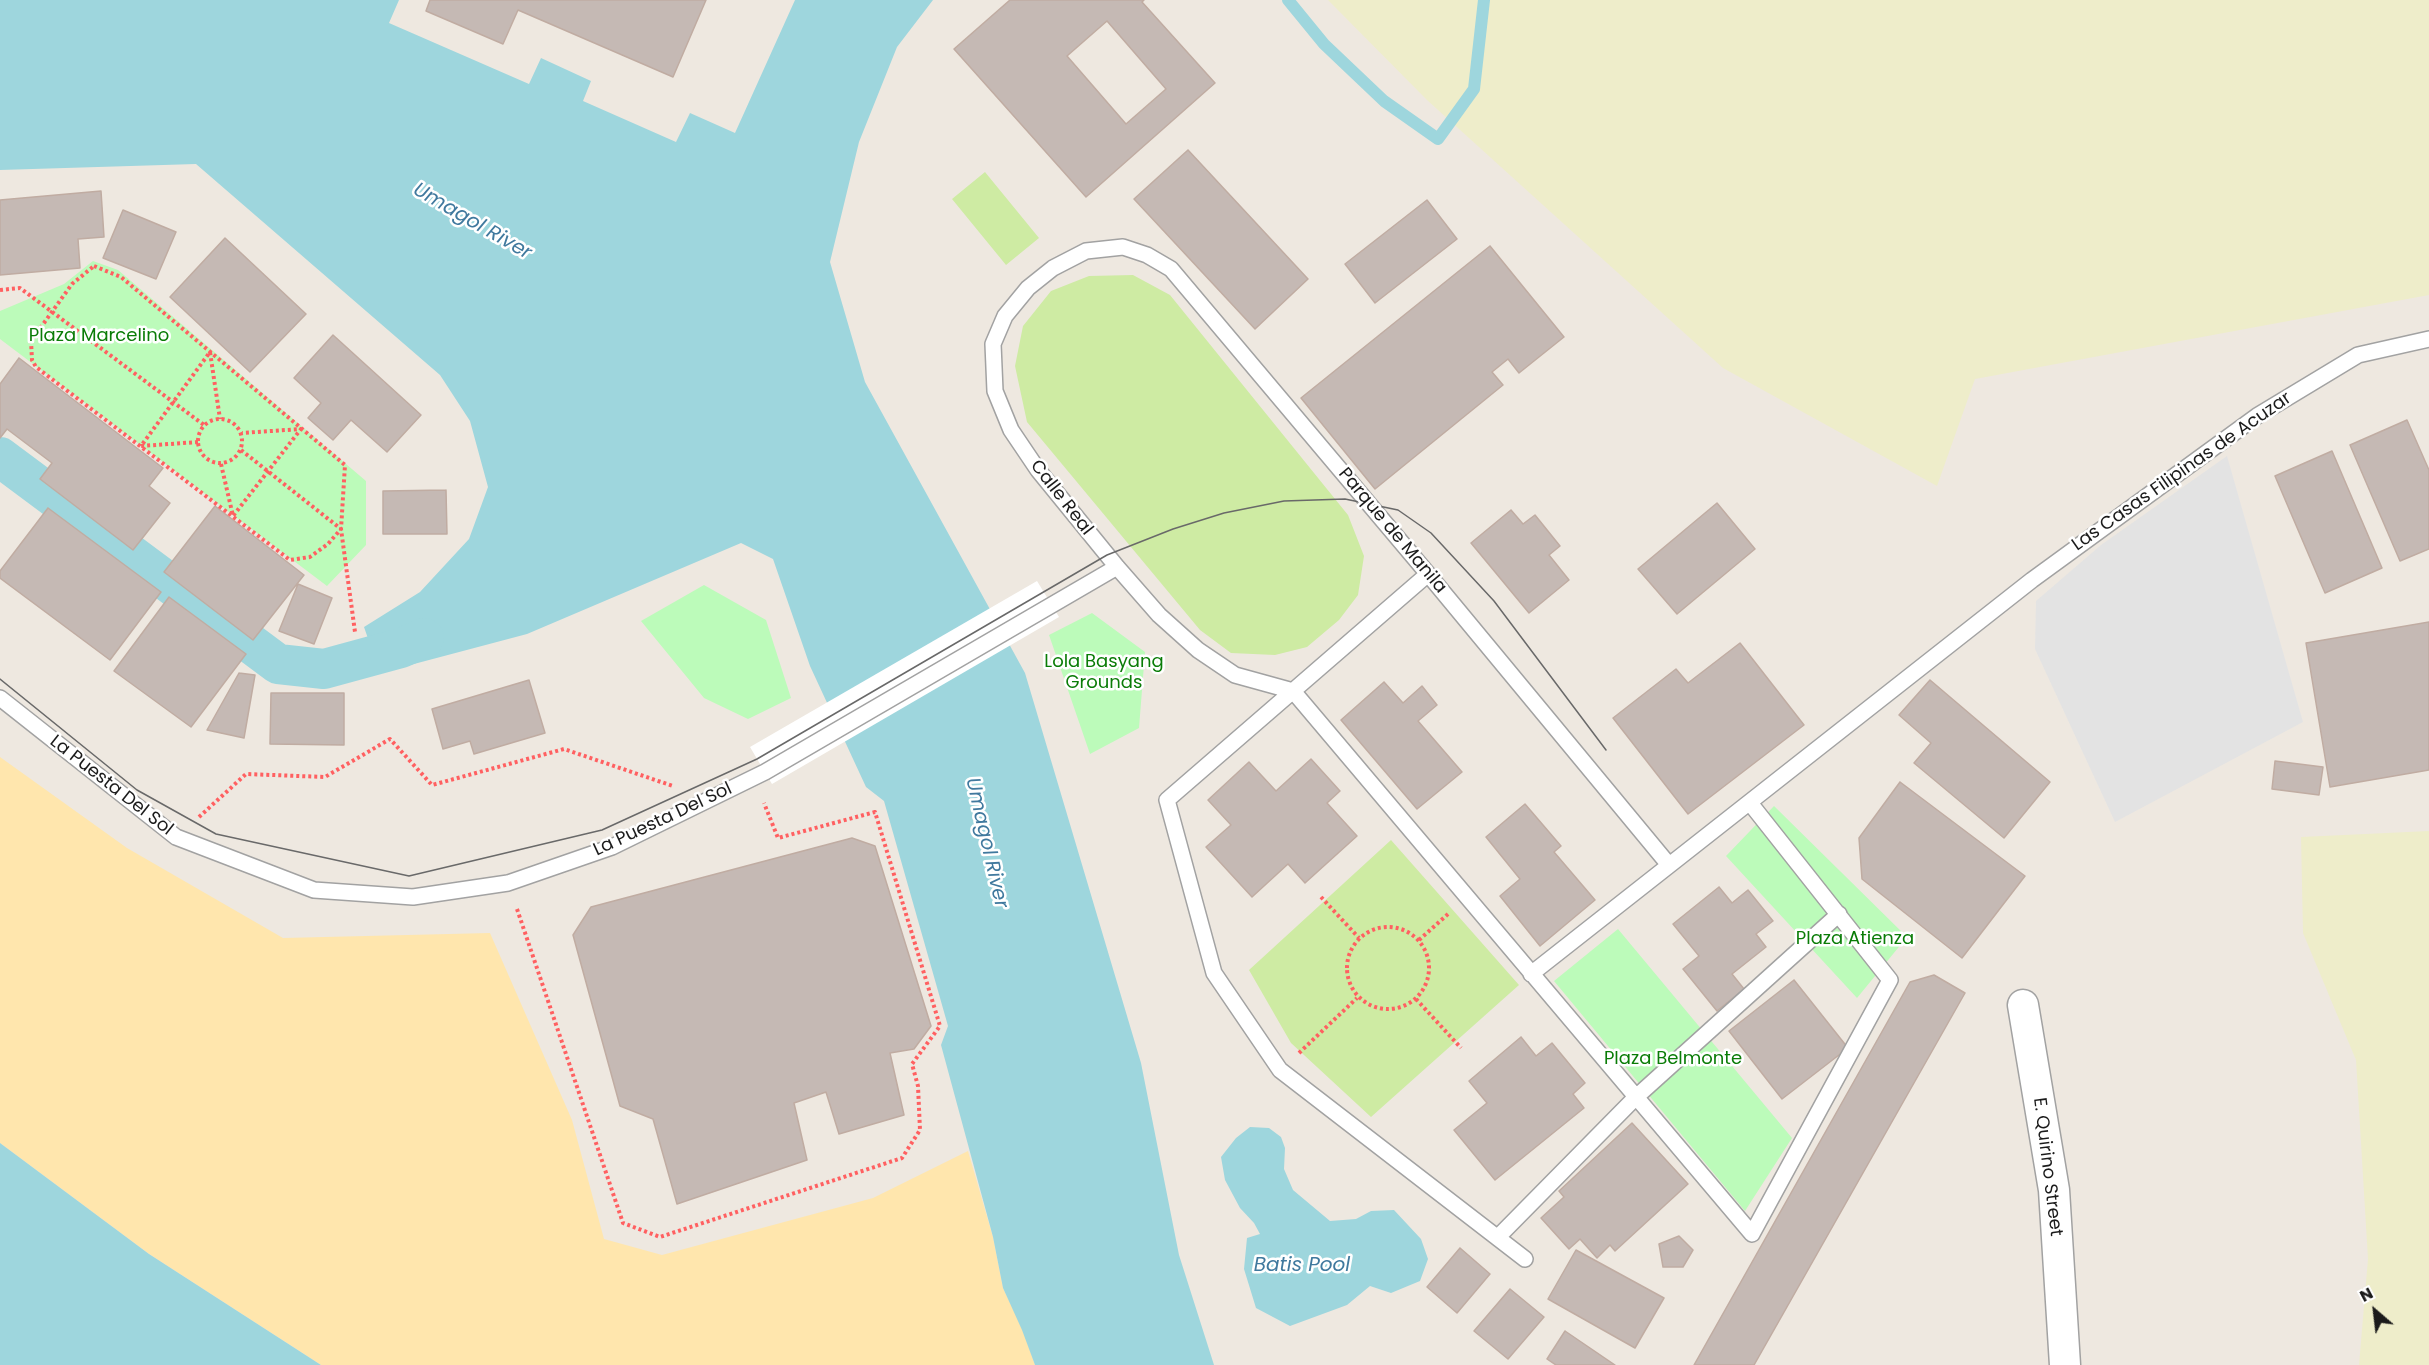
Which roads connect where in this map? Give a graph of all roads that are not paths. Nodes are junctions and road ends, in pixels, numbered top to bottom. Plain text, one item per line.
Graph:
1 (1086, 251) joint
2 (2429, 339) edge
3 (1117, 567) junction
4 (1428, 574) junction
5 (1293, 691) junction
6 (0, 698) edge
7 (1750, 803) junction
8 (1668, 865) junction
9 (1839, 914) junction
10 (1531, 974) junction
11 (2023, 1005) dead end
12 (1635, 1098) junction
13 (1498, 1237) junction
14 (1525, 1259) dead end
15 (2065, 1365) edge

1 - 3 lane, Calle Real
1 - 4 lane, Parque de Manila
2 - 7 lane, Las Casas Filipinas de Acuzar
3 - 5 lane, Calle Real
3 - 6 lane, La Puesta Del Sol
4 - 5 lane
4 - 8 lane, Parque de Manila
5 - 10 lane
5 - 13 lane
7 - 8 lane, Las Casas Filipinas de Acuzar
7 - 9 lane
8 - 10 lane, Las Casas Filipinas de Acuzar
9 - 12 lane
9 - 12 lane
10 - 12 lane
11 - 15 street, E. Quirino Street
12 - 13 lane
13 - 14 lane

